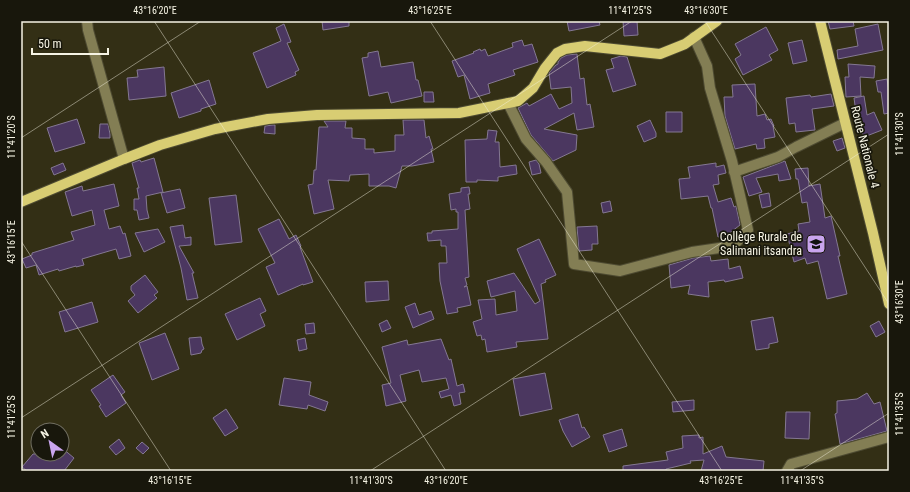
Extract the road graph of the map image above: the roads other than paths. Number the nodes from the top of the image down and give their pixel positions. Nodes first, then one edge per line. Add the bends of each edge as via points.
1 (87, 21) edge
2 (717, 21) edge
3 (820, 21) edge
4 (694, 37) junction
5 (508, 103) junction
6 (845, 123) junction
7 (124, 158) junction
8 (734, 172) junction
9 (21, 202) edge
10 (889, 304) edge
11 (889, 437) edge
12 (787, 471) edge

1 - 7 street
2 - 4 main road
3 - 6 main road, Route Nationale 4
4 - 5 main road via 685,44 660,54 585,46 565,49 557,53 544,68 533,88 518,101
4 - 8 street via 707,66 710,88
5 - 7 main road via 459,113 317,115 268,120 215,129
5 - 8 street via 526,139 567,192 574,264 620,271 692,252 733,246 748,230
6 - 8 street via 778,157
6 - 10 main road, Route Nationale 4
7 - 9 main road
11 - 12 street via 791,464

